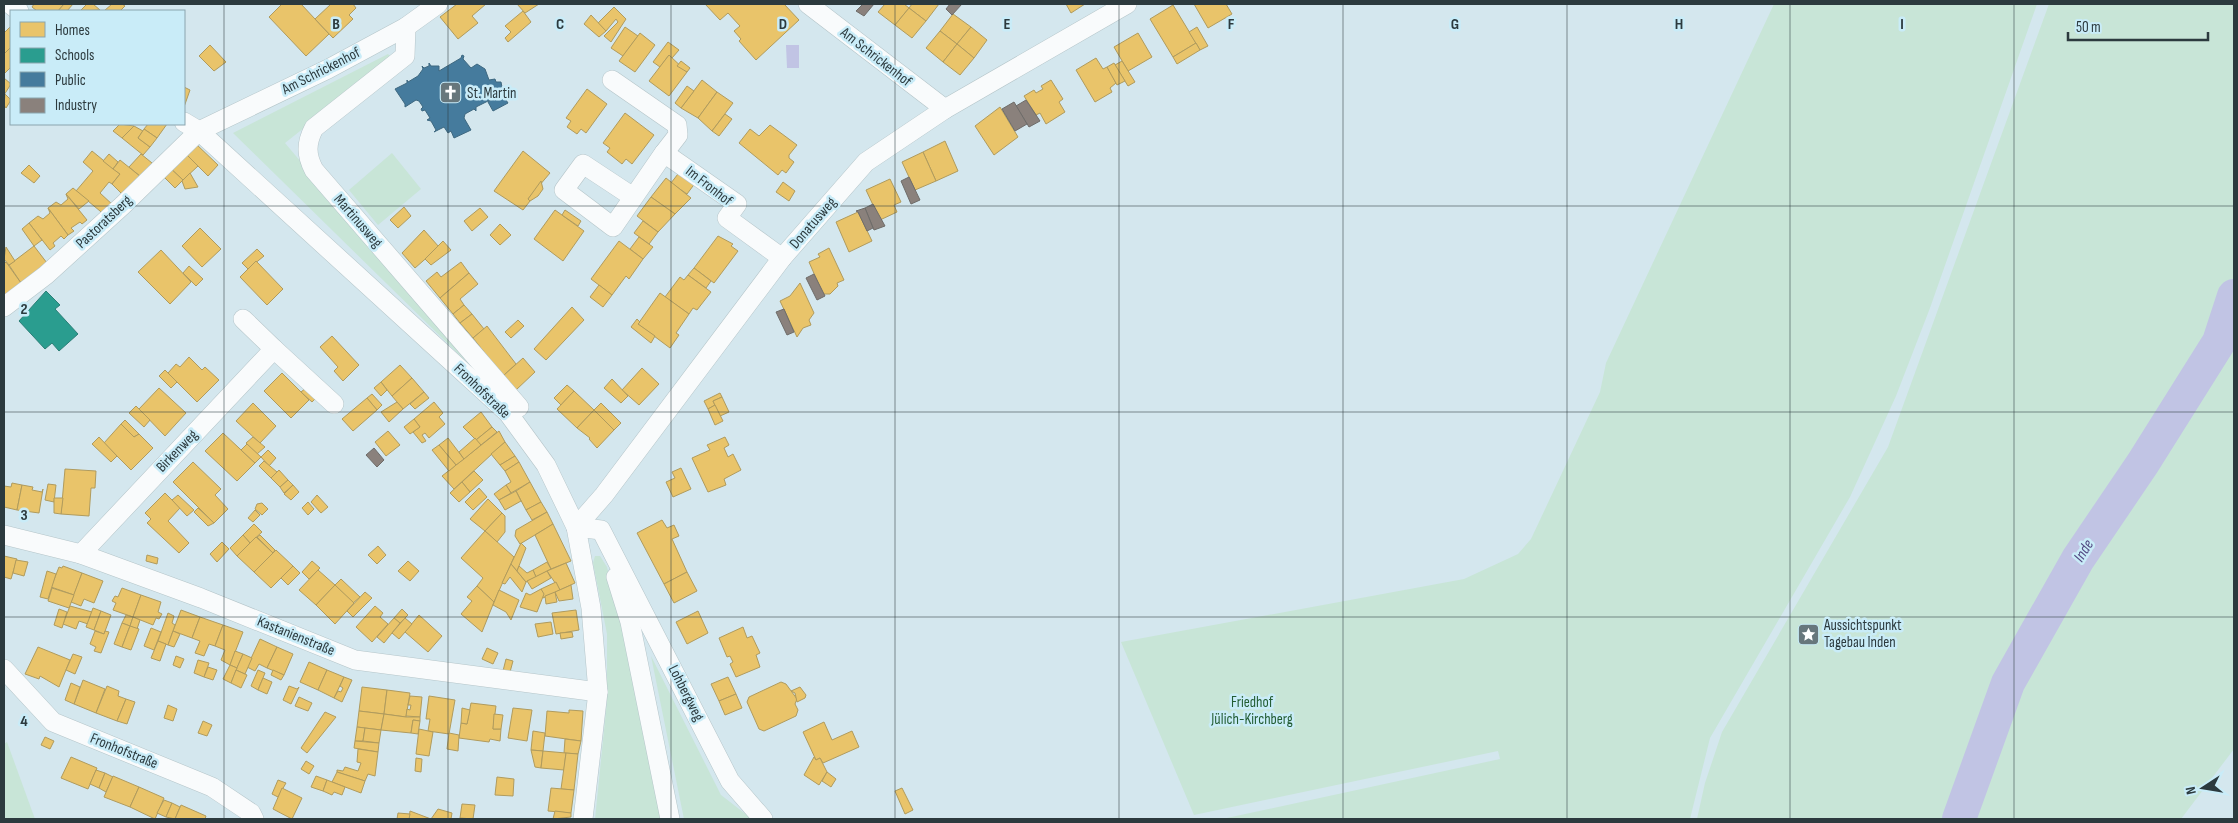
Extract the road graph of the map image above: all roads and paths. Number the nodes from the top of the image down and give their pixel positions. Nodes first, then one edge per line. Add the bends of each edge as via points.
1 (438, 4) edge
2 (808, 4) edge
3 (1127, 4) edge
4 (406, 27) junction
5 (612, 80) dead end
6 (945, 109) junction
7 (192, 127) edge
8 (664, 153) junction
9 (633, 197) dead end
10 (782, 258) junction
11 (4, 307) edge
12 (243, 319) dead end
13 (274, 349) junction
14 (334, 404) dead end
15 (508, 413) junction
16 (576, 527) junction
17 (4, 535) edge
18 (81, 554) junction
19 (617, 561) junction
20 (4, 669) edge
21 (598, 692) junction
22 (254, 819) edge
23 (583, 819) edge
24 (670, 819) edge
25 (763, 819) edge

1 - 4 street, Am Schrickenhof
2 - 6 street, Am Schrickenhof
3 - 6 street, Donatusweg
4 - 7 street, Am Schrickenhof via 328,69
4 - 15 street, Martinusweg via 405,56 314,128 308,140 308,158 314,170 519,407
5 - 8 street via 676,125 678,135
6 - 10 street, Donatusweg via 866,162
7 - 11 street, Pastoratsberg via 123,205 46,275
7 - 15 street, Fronhofstraße
8 - 9 street
8 - 10 street, Im Fronhof via 737,204 727,218
10 - 16 street, Donatusweg via 604,495
12 - 13 street
13 - 14 street
13 - 18 street, Birkenweg
15 - 16 street, Fronhofstraße via 546,465
16 - 19 street, Lohbergweg via 601,530
16 - 21 street, Fronhofstraße via 591,608
17 - 18 street, Kastanienstraße
18 - 21 street, Kastanienstraße via 355,660
19 - 24 street, Lohbergweg via 615,575 630,622
19 - 25 street, Lohbergweg via 730,781
20 - 22 street, Fronhofstraße via 54,722 212,787 251,813
21 - 23 street, Fronhofstraße

